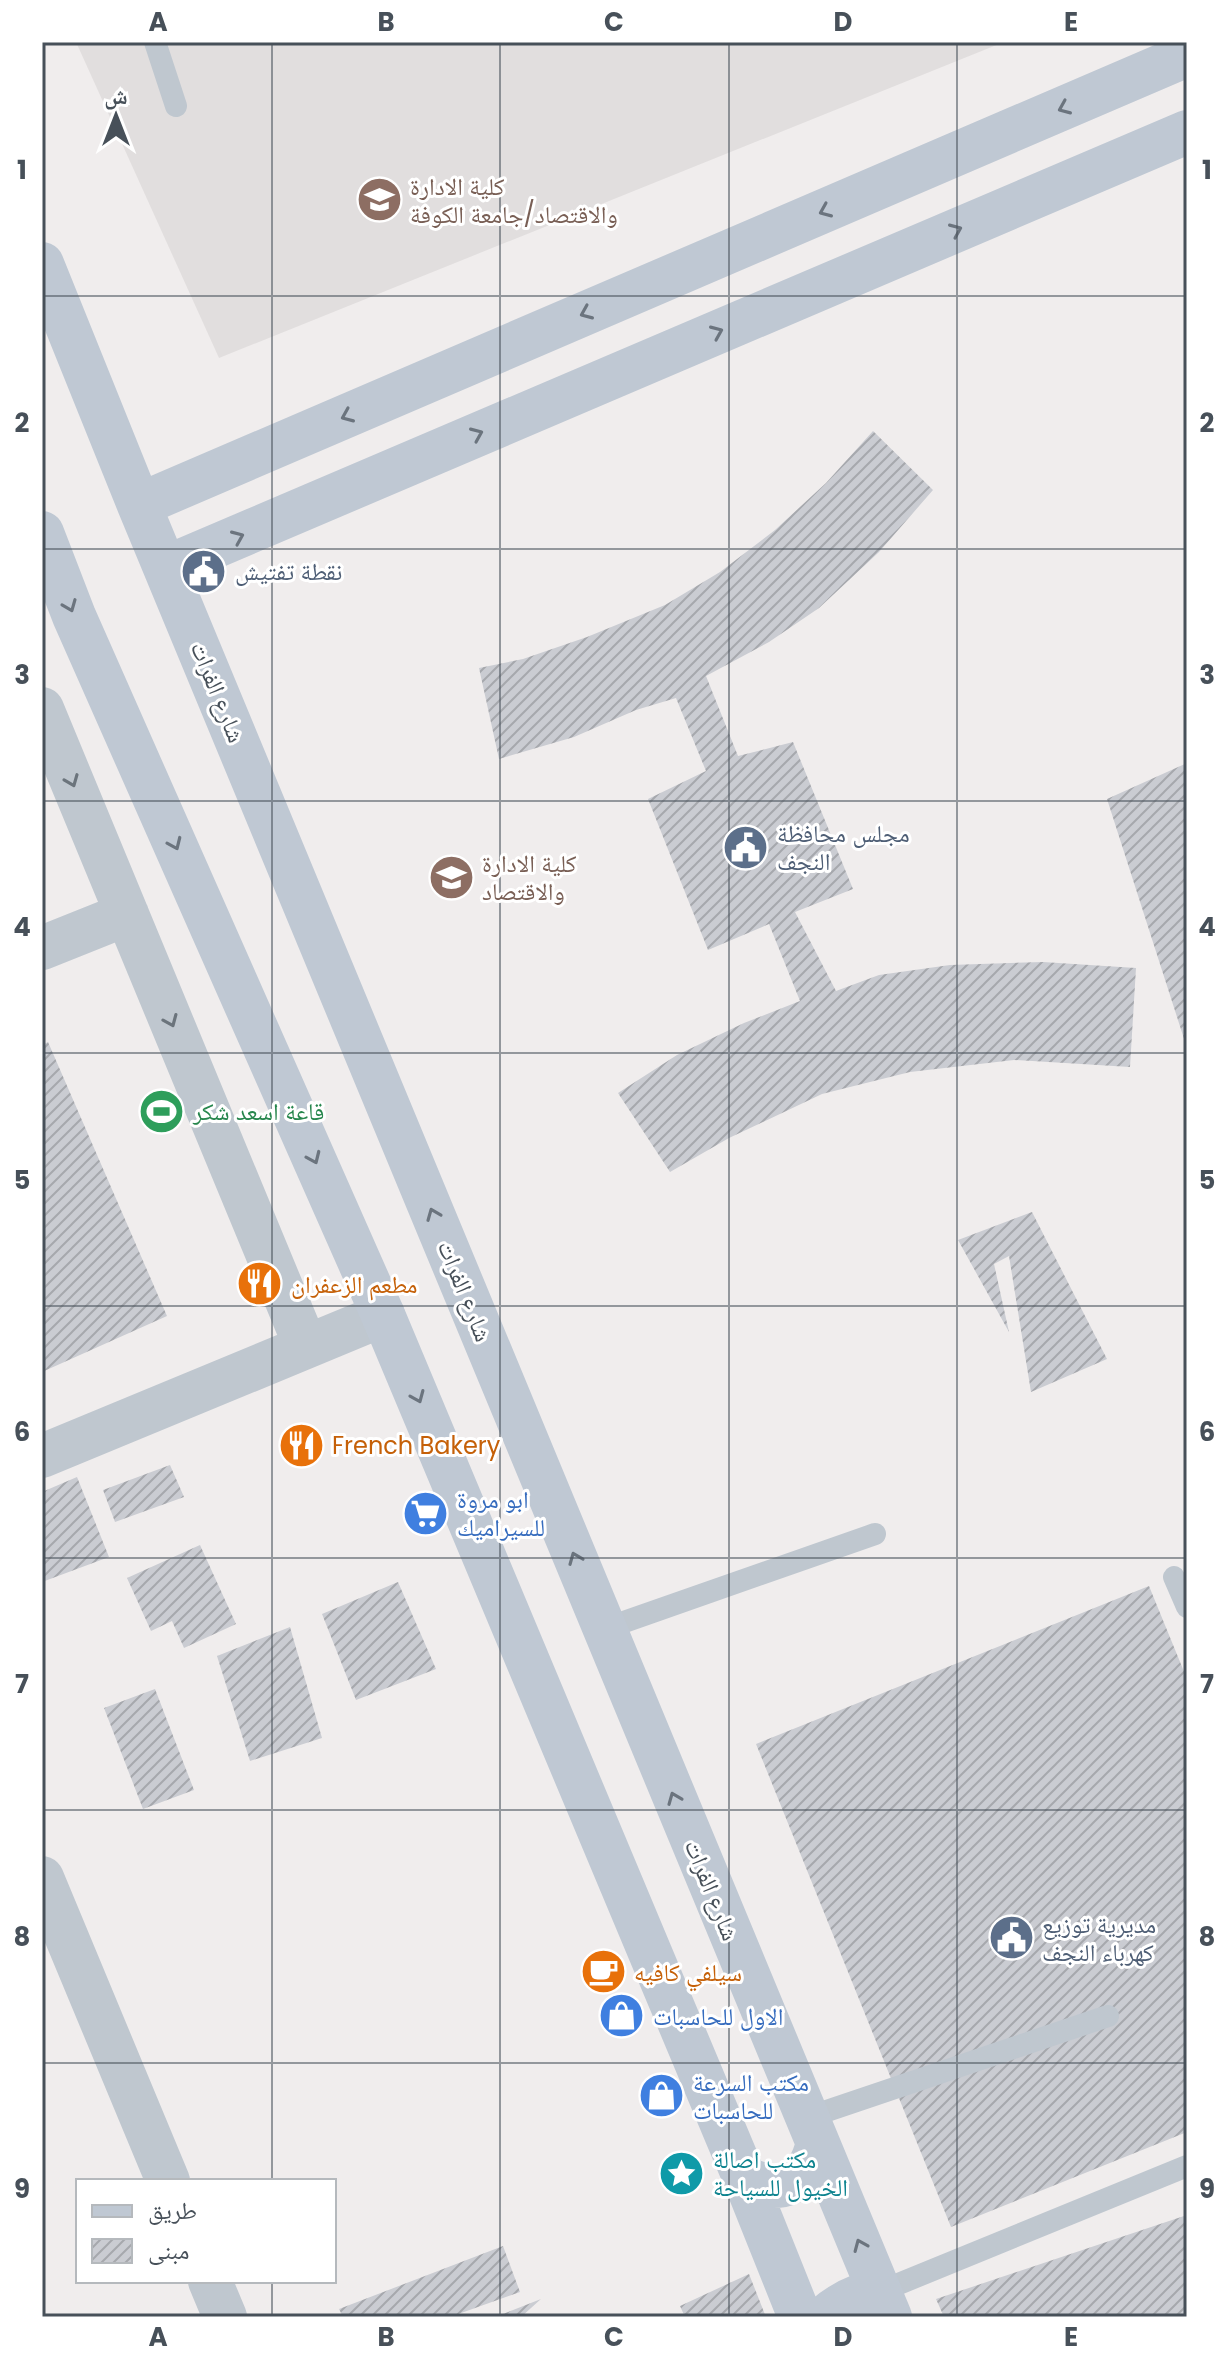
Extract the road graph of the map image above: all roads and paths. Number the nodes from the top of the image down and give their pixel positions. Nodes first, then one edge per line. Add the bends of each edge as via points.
1 (155, 42) edge
2 (1187, 55) edge
3 (1110, 88) junction
4 (176, 106) dead end
5 (1187, 132) edge
6 (1139, 152) junction
7 (42, 264) edge
8 (139, 505) junction
9 (42, 533) edge
10 (167, 567) junction
11 (42, 709) edge
12 (127, 914) junction
13 (42, 948) edge
14 (383, 1315) junction
15 (306, 1347) junction
16 (42, 1456) edge
17 (875, 1534) dead end
18 (1174, 1577) dead end
19 (1187, 1607) edge
20 (604, 1629) junction
21 (42, 1878) edge
22 (1108, 2016) dead end
23 (812, 2132) junction
24 (1187, 2166) edge
25 (744, 2177) junction
26 (167, 2179) edge
27 (211, 2283) edge
28 (884, 2304) edge
29 (225, 2317) edge
30 (800, 2317) edge
31 (825, 2317) edge

1 - 4 lane
2 - 3 main road
3 - 6 main road via 1131,107 1141,132
3 -> 8 main road
5 - 6 main road
10 -> 6 main road
7 - 8 main road, شارع الفرات
8 - 10 main road, شارع الفرات
9 -> 14 main road
20 -> 10 main road, شارع الفرات
11 -> 12 street
12 - 13 street
12 -> 15 street
14 - 15 street
14 -> 25 main road
15 - 16 street
17 - 20 lane
18 - 19 lane
23 -> 20 main road, شارع الفرات
21 - 26 street
22 - 23 lane
23 - 25 main road via 814,2159 796,2180 769,2187
28 -> 23 main road, شارع الفرات
24 - 28 lane
25 - 30 main road
27 - 29 street
28 - 31 main road via 855,2298

